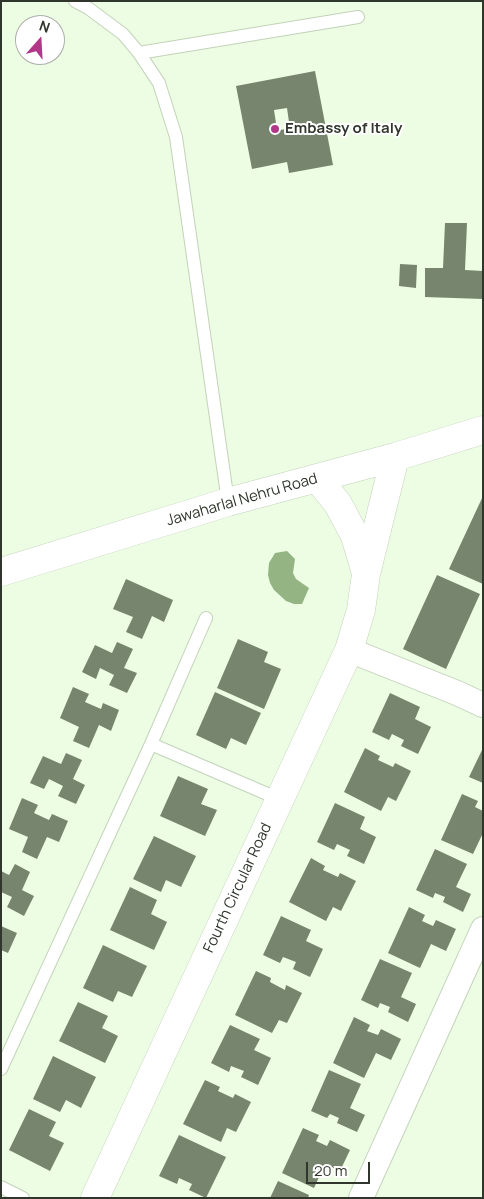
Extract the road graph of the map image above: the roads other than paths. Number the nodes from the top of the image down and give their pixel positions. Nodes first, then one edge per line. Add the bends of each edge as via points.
1 (75, 1) edge
2 (358, 17) dead end
3 (138, 53) junction
4 (483, 430) edge
5 (395, 457) junction
6 (318, 479) junction
7 (228, 502) junction
8 (1, 572) edge
9 (366, 574) junction
10 (206, 618) dead end
11 (349, 650) junction
12 (483, 705) edge
13 (151, 744) junction
14 (279, 799) junction
15 (483, 929) edge
16 (1, 1069) edge
17 (1, 1187) edge
18 (23, 1198) edge
19 (95, 1198) edge
20 (361, 1198) edge

1 - 3 lane via 123,34
2 - 3 lane
3 - 7 lane via 159,83 176,136
4 - 5 street, Jawaharlal Nehru Road
5 - 6 street, Jawaharlal Nehru Road
5 - 9 street, Fourth Circular Road
6 - 7 street, Jawaharlal Nehru Road
6 - 9 street, Fourth Circular Road via 338,504 355,536
7 - 8 street, Jawaharlal Nehru Road
9 - 11 street, Fourth Circular Road via 361,610
10 - 13 lane
11 - 12 street
11 - 14 street, Fourth Circular Road
13 - 14 lane
13 - 16 lane
14 - 19 street, Fourth Circular Road
15 - 20 street
17 - 18 lane

